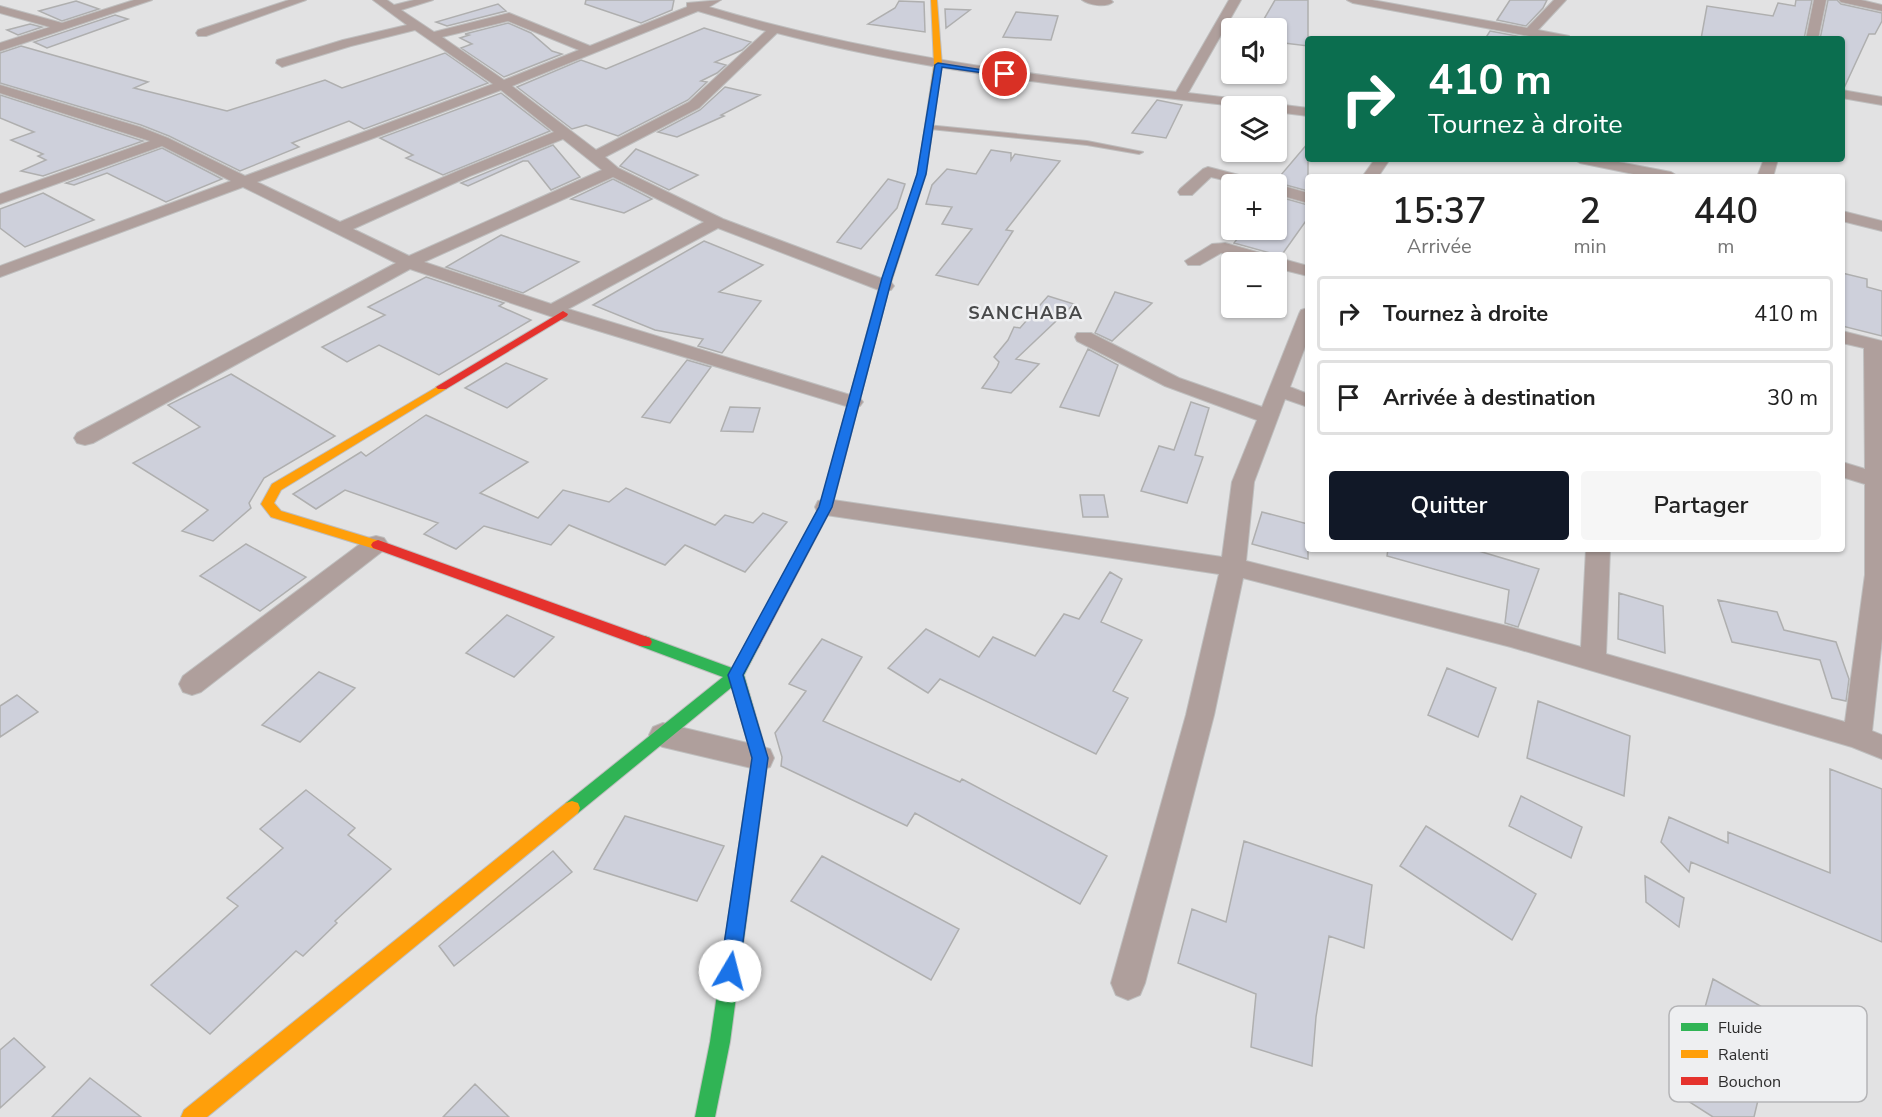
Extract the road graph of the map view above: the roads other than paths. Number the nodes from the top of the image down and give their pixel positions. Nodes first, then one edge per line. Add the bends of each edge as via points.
1 (146, 0) edge
2 (300, 0) edge
3 (379, 0) edge
4 (428, 0) edge
5 (675, 0) edge
6 (715, 0) edge
7 (934, 0) edge
8 (1088, 0) edge
9 (1235, 0) edge
10 (1353, 0) edge
11 (1560, 0) edge
12 (1820, 0) edge
13 (1845, 0) edge
14 (1107, 2) dead end
15 (698, 7) junction
16 (1882, 8) edge
17 (0, 9) edge
18 (392, 9) junction
19 (1470, 21) junction
20 (417, 26) junction
21 (62, 27) junction
22 (774, 30) junction
23 (1463, 32) dead end
24 (1530, 32) junction
25 (202, 33) dead end
26 (433, 36) junction
27 (1550, 36) edge
28 (1813, 36) edge
29 (0, 46) edge
30 (589, 50) junction
31 (282, 63) dead end
32 (938, 65) junction
33 (503, 85) junction
34 (4, 93) edge
35 (1845, 95) edge
36 (1180, 96) junction
37 (1221, 101) edge
38 (1882, 101) edge
39 (1287, 109) edge
40 (1305, 112) edge
41 (930, 127) junction
42 (564, 134) junction
43 (163, 141) junction
44 (1139, 152) dead end
45 (596, 156) junction
46 (1595, 162) edge
47 (613, 171) junction
48 (1656, 174) edge
49 (1221, 175) edge
50 (247, 181) junction
51 (1186, 192) dead end
52 (1287, 192) edge
53 (1305, 197) edge
54 (0, 199) edge
55 (1845, 217) edge
56 (717, 222) junction
57 (1882, 226) edge
58 (341, 228) junction
59 (1194, 261) dead end
60 (409, 262) junction
61 (1305, 270) edge
62 (0, 272) edge
63 (885, 286) junction
64 (558, 312) junction
65 (1305, 322) edge
66 (1084, 337) dead end
67 (1845, 338) edge
68 (1878, 346) edge
69 (1279, 390) junction
70 (1305, 400) edge
71 (854, 402) junction
72 (1269, 417) junction
73 (85, 438) dead end
74 (1880, 453) edge
75 (1845, 470) edge
76 (1875, 480) junction
77 (826, 507) junction
78 (376, 544) junction
79 (1598, 552) edge
80 (1233, 567) junction
81 (1880, 575) edge
82 (1593, 660) junction
83 (1874, 665) edge
84 (736, 675) junction
85 (192, 684) dead end
86 (663, 735) junction
87 (1857, 737) junction
88 (1882, 747) edge
89 (760, 758) junction
90 (1128, 982) dead end
91 (191, 1117) edge
92 (705, 1117) edge

1 - 21 street
2 - 25 street
3 - 18 street
4 - 18 street
5 - 15 street
6 - 15 street
7 - 32 street
8 - 14 street
9 - 36 street
10 - 19 street
11 - 24 street
12 - 28 street
13 - 16 street
15 - 22 street
15 - 30 street
17 - 21 street
18 - 20 street
19 - 23 street
19 - 24 street
20 - 26 street
20 - 31 street
21 - 29 street
22 - 32 street
22 - 45 street via 694,105
24 - 27 street
26 - 30 street via 509,17
26 - 33 street
30 - 33 street
32 - 36 street
32 - 41 street
33 - 42 street
33 - 50 street
34 - 43 street
35 - 38 street
36 - 37 street
39 - 40 street
41 - 44 lane
41 - 63 street via 922,174
42 - 45 street
42 - 58 street
43 - 50 street
43 - 54 street
45 - 47 street
46 - 48 street
47 - 56 street
47 - 60 street
49 - 51 street via 1208,172
50 - 58 street
50 - 62 street
52 - 53 street
55 - 57 street
56 - 63 street
56 - 64 street
58 - 60 street
59 - 61 street via 1225,248
60 - 64 street
60 - 73 street
63 - 71 street
64 - 71 street
64 - 78 street via 276,487 267,504 276,514
65 - 69 street
66 - 72 street via 1172,382
67 - 68 street
68 - 74 street
69 - 70 street
69 - 72 street
71 - 77 street
72 - 80 street via 1244,482
74 - 76 street
75 - 76 street
76 - 81 street
77 - 80 street
77 - 84 street
78 - 84 street
78 - 85 street
79 - 82 street
80 - 82 street
80 - 90 street via 1200,715
81 - 83 street
82 - 87 street
83 - 87 street
84 - 86 street
84 - 89 street
86 - 89 street
86 - 91 street
87 - 88 street
89 - 92 street via 720,1042

